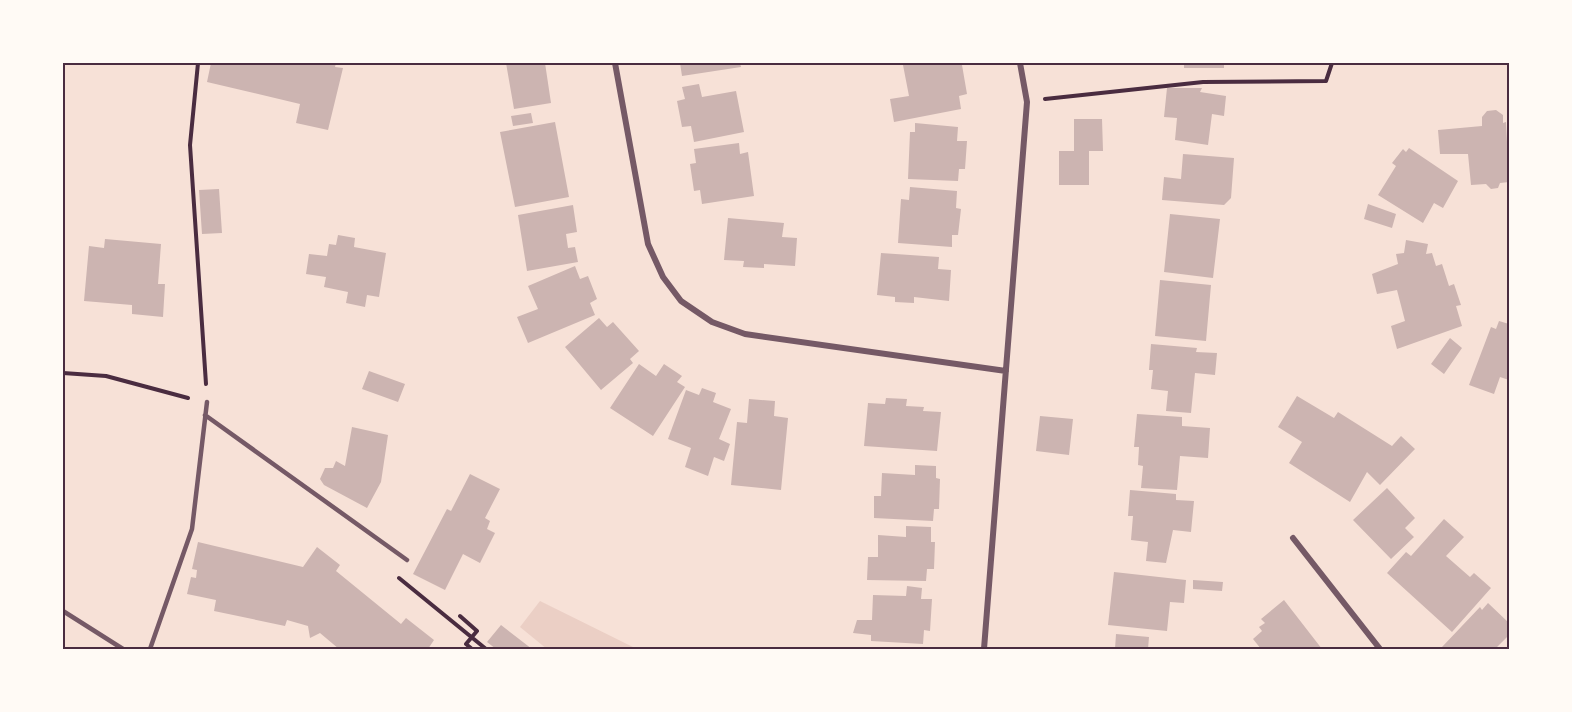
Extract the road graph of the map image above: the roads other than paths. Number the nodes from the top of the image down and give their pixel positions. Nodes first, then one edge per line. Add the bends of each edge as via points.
1 (615, 63) edge
2 (1020, 63) edge
3 (1006, 371) junction
4 (207, 402) road end
5 (206, 415) junction
6 (1293, 538) dead end
7 (407, 560) dead end
8 (63, 611) edge
9 (123, 649) edge
10 (150, 649) edge
11 (984, 649) edge
12 (1380, 649) edge

1 - 3 street via 648,244 663,277 681,301 712,322 745,334
2 - 3 street via 1027,102
3 - 11 street
4 - 5 lane
5 - 7 lane
5 - 10 lane via 192,529
6 - 12 street
8 - 9 lane

